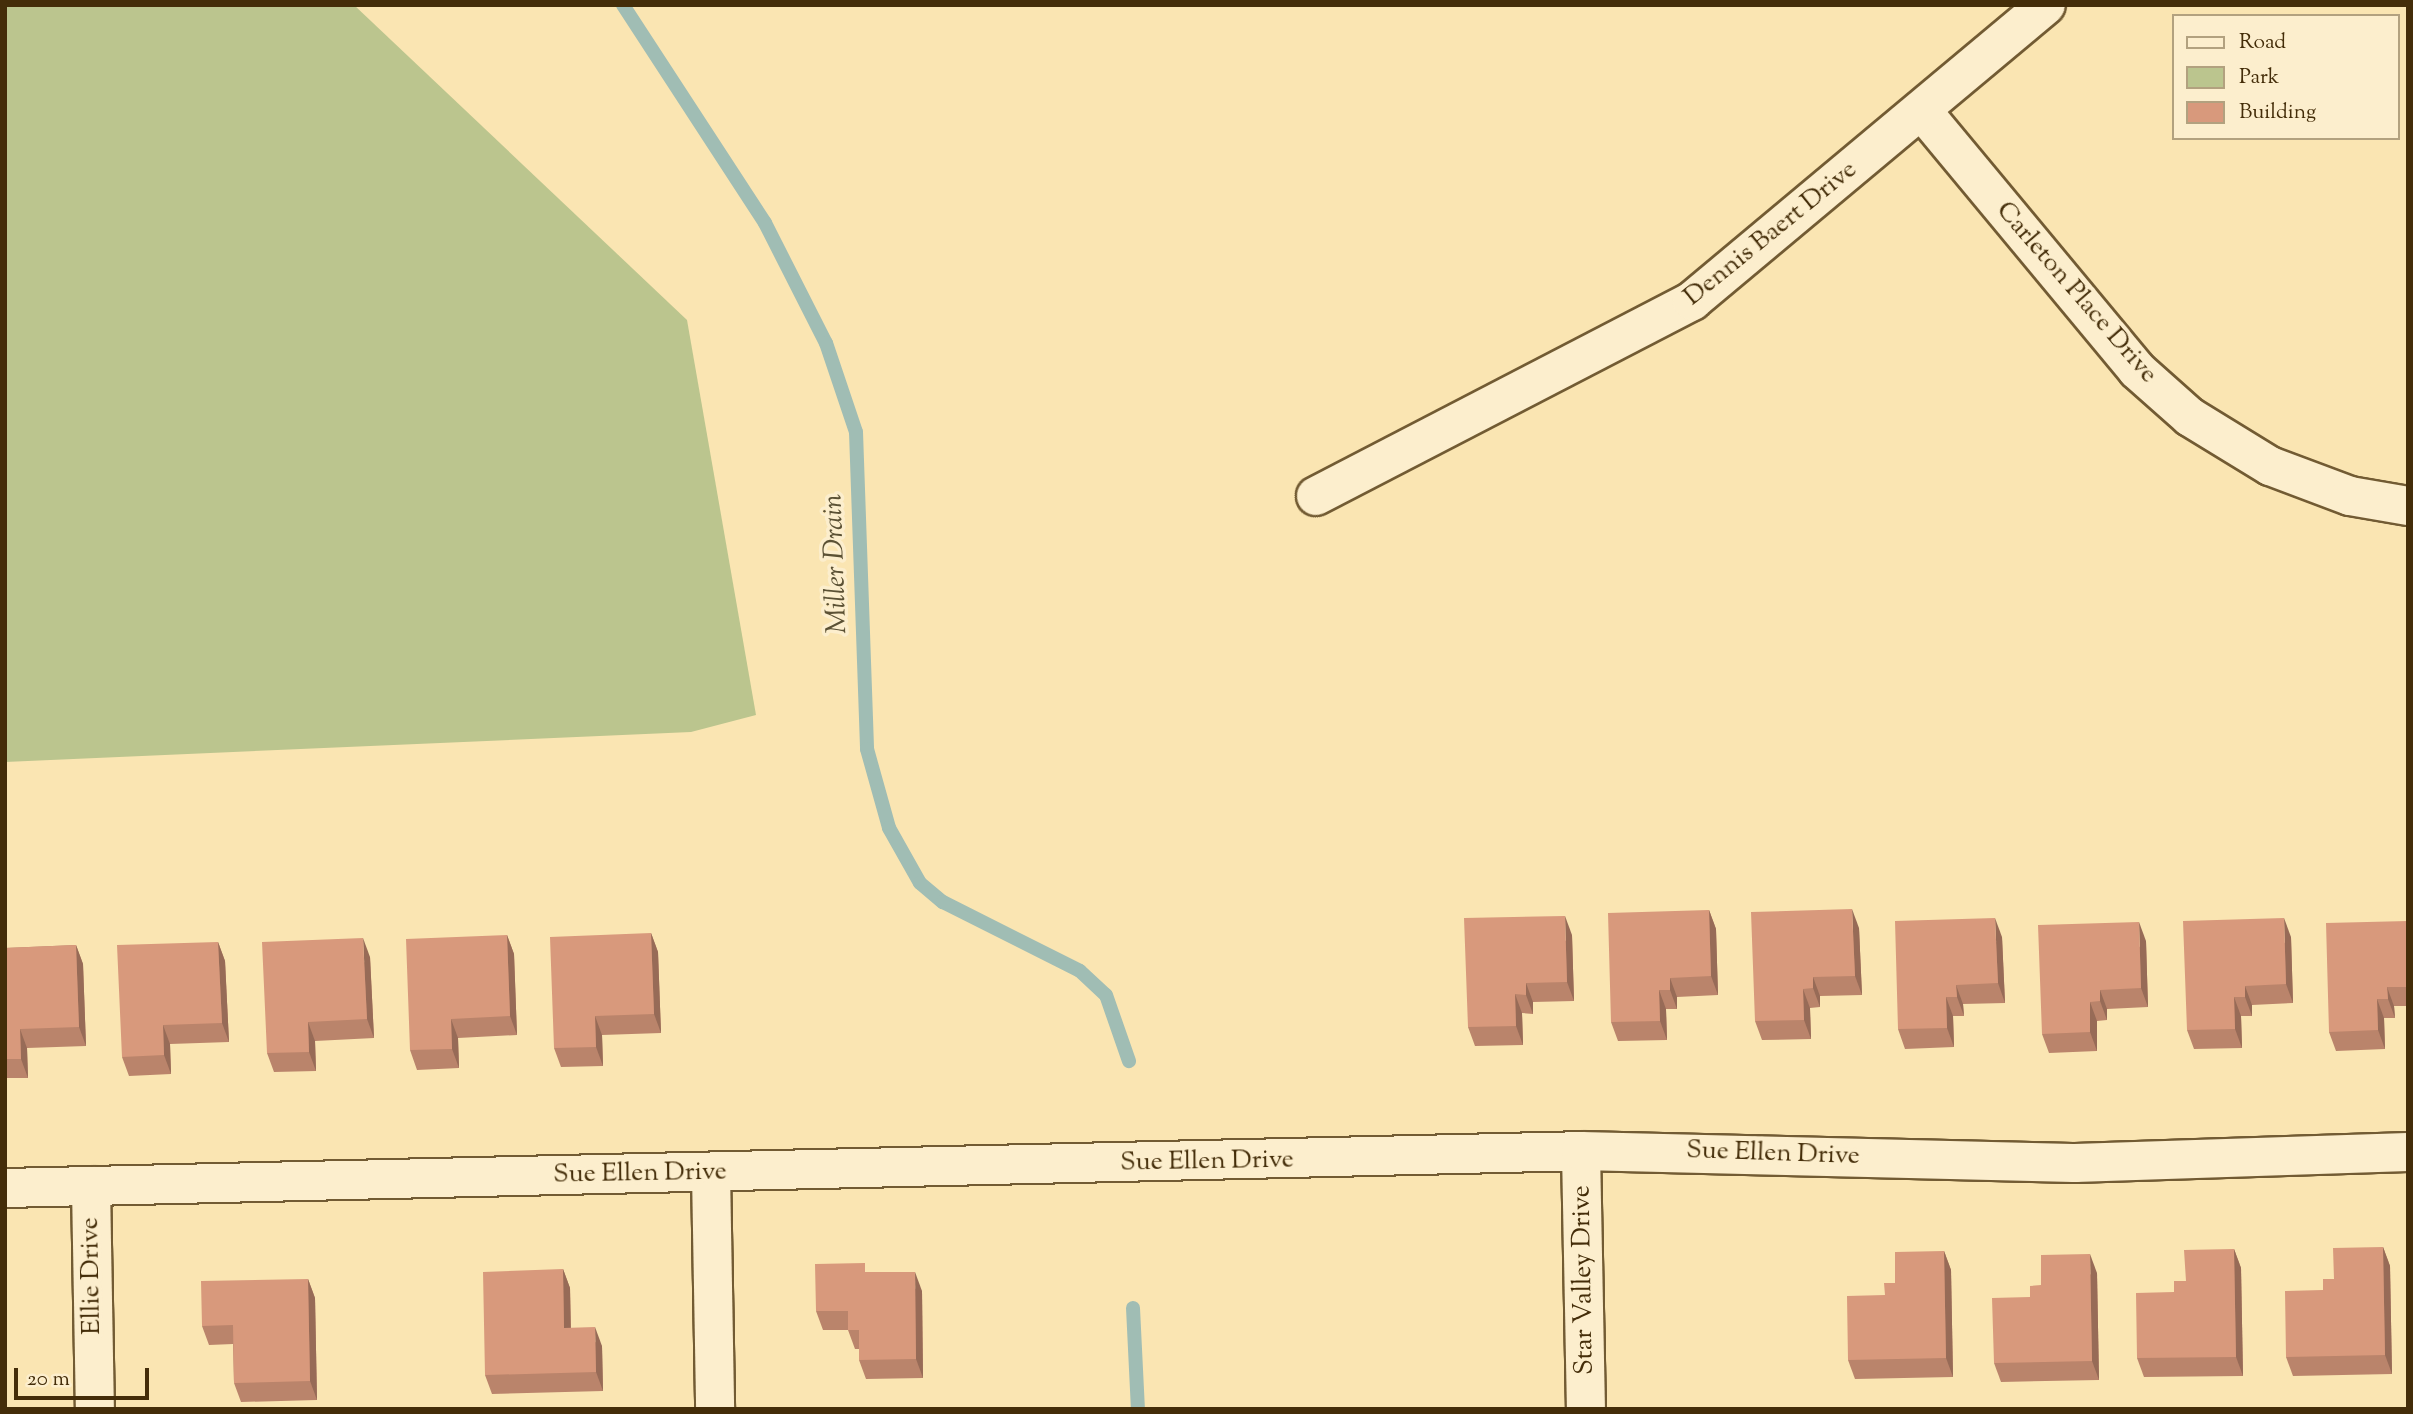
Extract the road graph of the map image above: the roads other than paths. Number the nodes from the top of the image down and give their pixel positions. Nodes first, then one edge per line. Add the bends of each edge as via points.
1 (2046, 5) edge
2 (1923, 112) junction
3 (1316, 496) dead end
4 (2408, 506) edge
5 (1581, 1151) junction
6 (2408, 1152) edge
7 (711, 1172) junction
8 (91, 1186) junction
9 (5, 1188) edge
10 (95, 1409) edge
11 (715, 1409) edge
12 (1586, 1409) edge

1 - 2 street, Dennis Baert Drive
2 - 3 street, Dennis Baert Drive via 1692,301
2 - 4 street, Carleton Place Drive via 2137,370 2190,417 2270,466 2350,496
5 - 6 street, Sue Ellen Drive via 2076,1163
5 - 7 street, Sue Ellen Drive
5 - 12 street, Star Valley Drive
7 - 8 street, Sue Ellen Drive
7 - 11 street
8 - 9 street, Sue Ellen Drive
8 - 10 street, Ellie Drive

